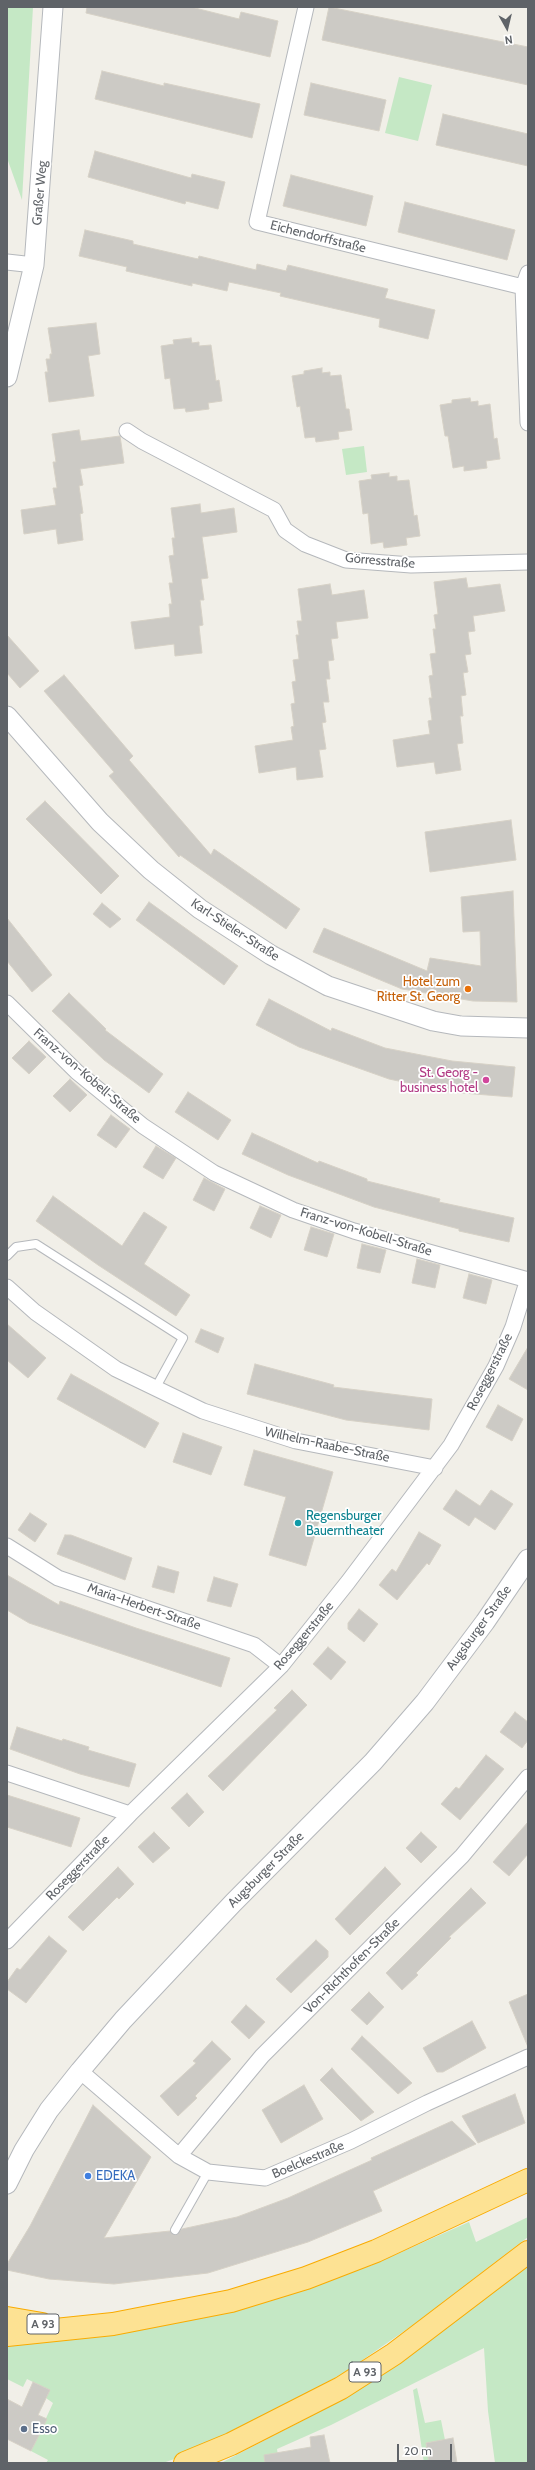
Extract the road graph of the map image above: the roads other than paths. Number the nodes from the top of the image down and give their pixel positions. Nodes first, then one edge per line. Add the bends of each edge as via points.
1 (53, 7) edge
2 (306, 7) edge
3 (7, 262) edge
4 (34, 265) junction
5 (528, 273) edge
6 (523, 288) junction
7 (527, 375) edge
8 (7, 377) edge
9 (528, 423) edge
10 (127, 431) dead end
11 (528, 562) edge
12 (7, 716) edge
13 (7, 1003) edge
14 (528, 1028) edge
15 (7, 1256) edge
16 (528, 1279) edge
17 (7, 1287) edge
18 (155, 1388) junction
19 (435, 1468) junction
20 (7, 1546) edge
21 (528, 1559) edge
22 (281, 1666) junction
23 (7, 1773) edge
24 (528, 1777) edge
25 (130, 1814) junction
26 (7, 1941) edge
27 (528, 2057) edge
28 (80, 2071) junction
29 (179, 2156) junction
30 (208, 2172) junction
31 (528, 2180) edge
32 (7, 2184) edge
33 (175, 2230) dead end
34 (528, 2252) edge
35 (7, 2318) edge
36 (79, 2328) junction
37 (7, 2335) edge
38 (185, 2463) edge

1 - 4 street, Graßer Weg
2 - 6 street, Eichendorffstraße via 257,222
3 - 4 street
4 - 8 street, Graßer Weg
5 - 6 street
6 - 7 street
7 - 9 street
10 - 11 street, Görresstraße via 274,510 285,530 305,544 346,560 411,565
12 - 14 street, Karl-Stieler-Straße via 100,822 152,870 200,909 271,955 328,986 433,1021 461,1026
13 - 16 street, Franz-von-Kobell-Straße via 77,1072 137,1121 214,1173 293,1210 354,1231
15 - 18 lane via 16,1248 36,1244 183,1338
16 - 19 street, Roseggerstraße via 513,1327 496,1366
17 - 18 street, Wilhelm-Raabe-Straße via 79,1345 116,1369
18 - 19 street, Wilhelm-Raabe-Straße via 203,1411 296,1441
19 - 22 street, Roseggerstraße via 378,1545
20 - 22 street, Maria-Herbert-Straße via 58,1578 254,1645
21 - 28 street, Augsburger Straße via 486,1622 425,1702 373,1762 233,1903 123,2020
22 - 25 street, Roseggerstraße
23 - 25 street
24 - 29 street, Von-Richthofen-Straße via 462,1856 262,2056
25 - 26 street, Roseggerstraße
27 - 30 street, Boelckestraße via 351,2141 265,2178
28 - 29 street, Boelckestraße
28 - 32 street, Augsburger Straße via 49,2110
29 - 30 street, Boelckestraße
30 - 33 lane
31 - 36 highway, A 93 via 376,2251 306,2278 201,2308
34 - 38 highway, A 93 via 394,2354 341,2388 231,2444
35 - 36 highway, A 93
36 - 37 highway, A 93

